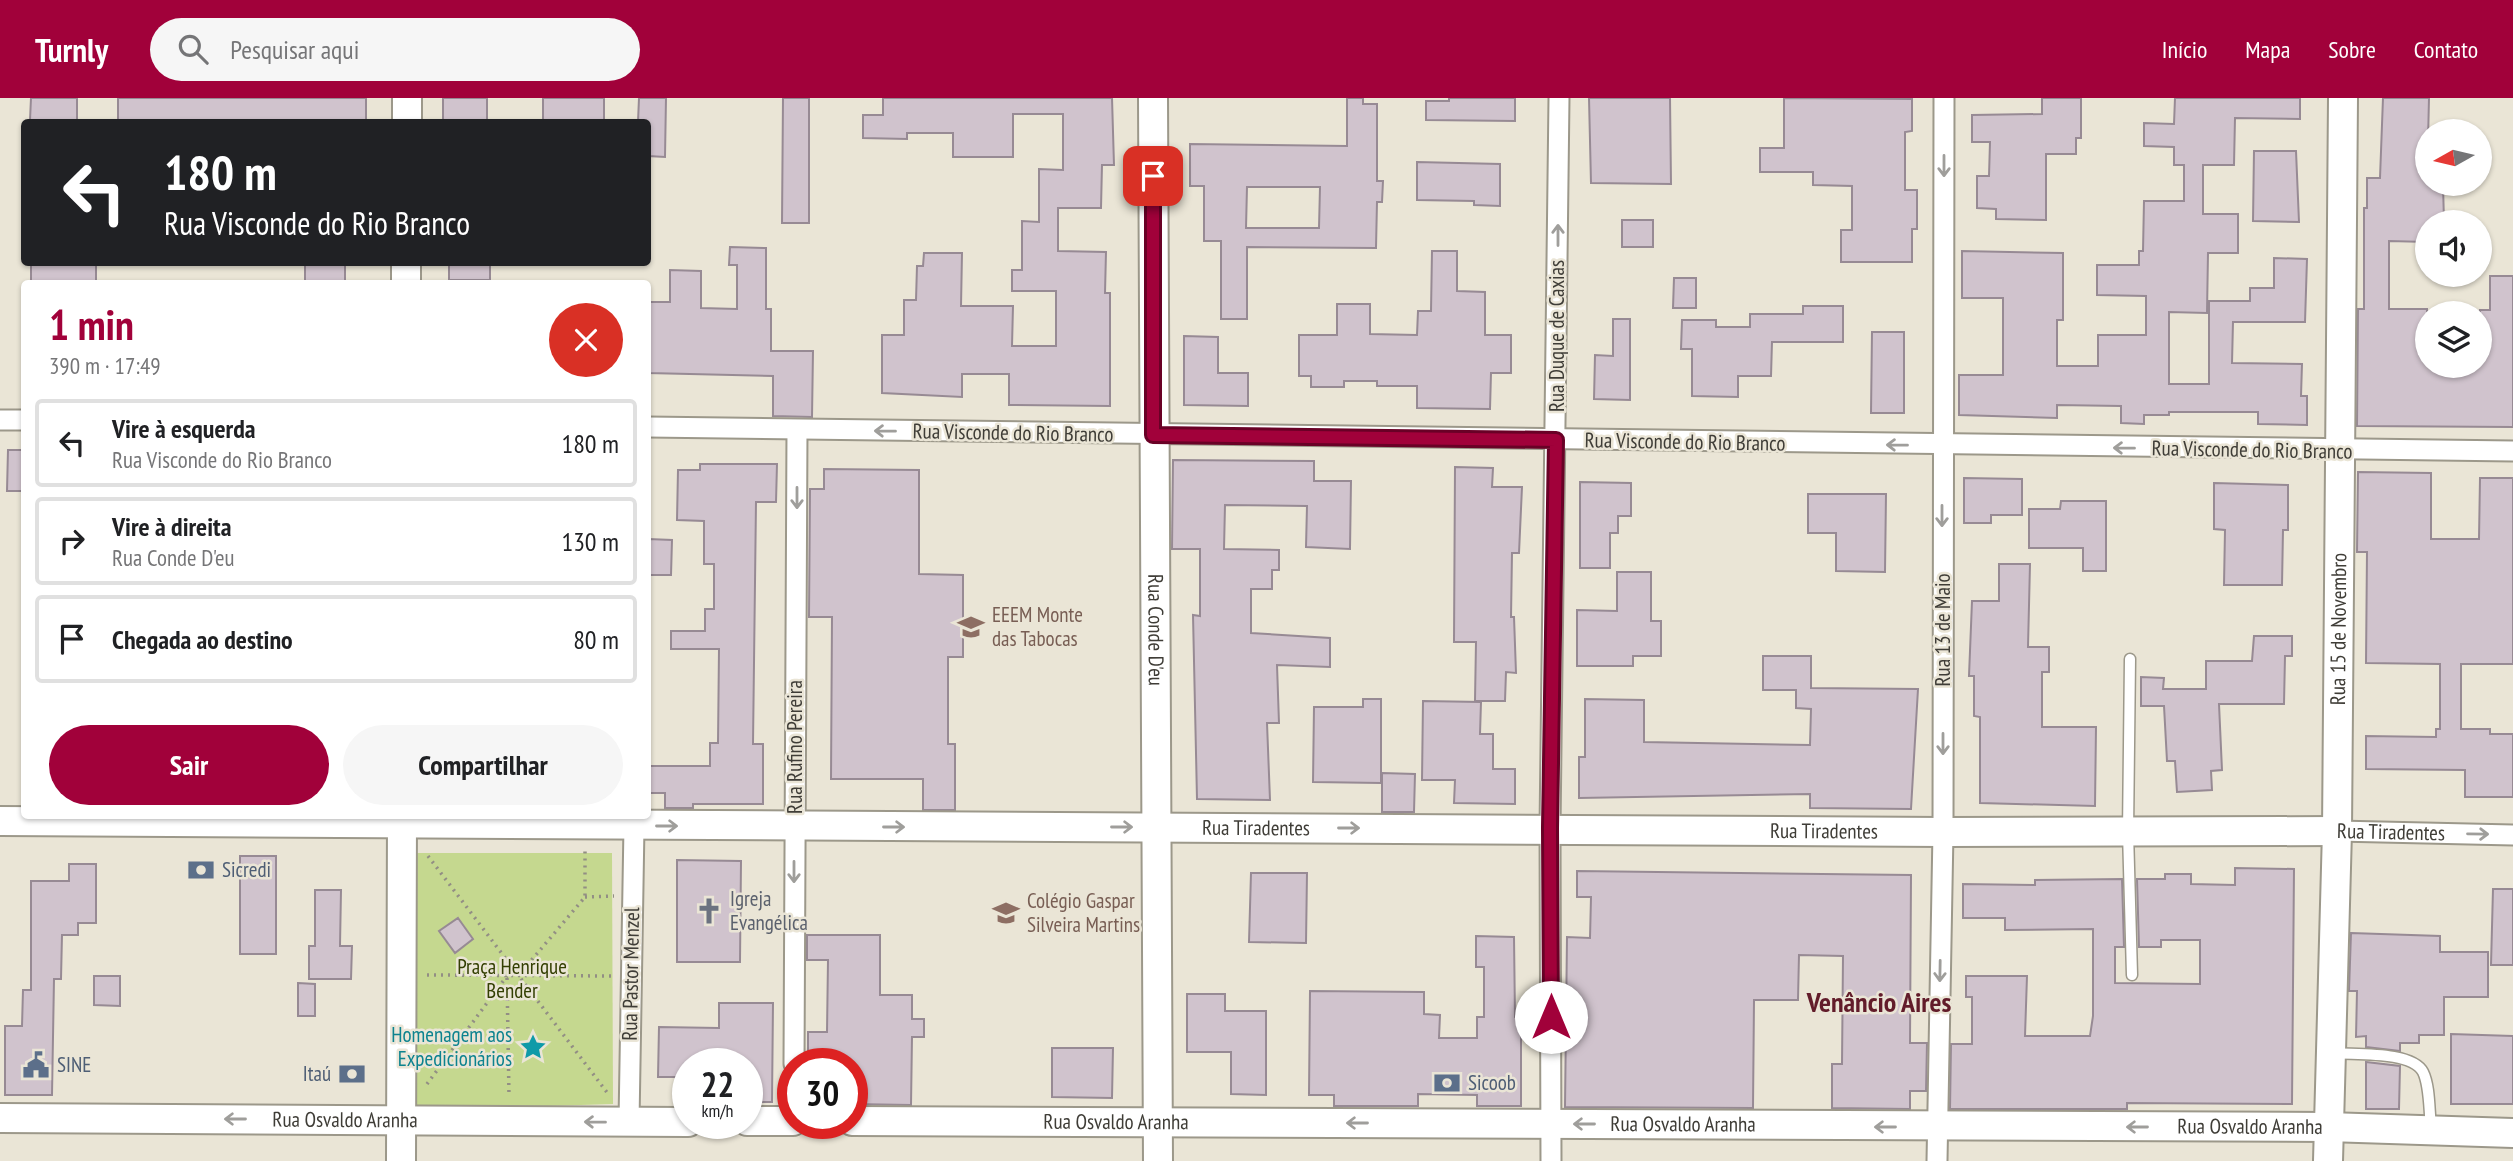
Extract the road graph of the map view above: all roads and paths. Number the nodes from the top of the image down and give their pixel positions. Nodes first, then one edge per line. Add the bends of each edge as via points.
1 (407, 98) edge
2 (1153, 98) edge
3 (1559, 98) edge
4 (1944, 98) edge
5 (2343, 98) edge
6 (407, 119) edge
7 (0, 420) edge
8 (21, 421) edge
9 (651, 428) edge
10 (797, 430) junction
11 (1153, 435) junction
12 (1556, 440) junction
13 (1942, 446) junction
14 (2339, 451) junction
15 (2513, 452) edge
16 (2130, 659) dead end
17 (402, 819) edge
18 (0, 821) edge
19 (585, 825) junction
20 (634, 826) junction
21 (794, 827) junction
22 (1155, 827) junction
23 (1550, 828) junction
24 (2337, 831) junction
25 (1943, 832) junction
26 (2128, 832) junction
27 (2513, 835) edge
28 (427, 855) dead end
29 (632, 895) junction
30 (585, 897) junction
31 (401, 975) junction
32 (2132, 975) dead end
33 (507, 976) junction
34 (518, 976) junction
35 (631, 977) junction
36 (794, 1048) edge
37 (2330, 1053) junction
38 (425, 1086) dead end
39 (0, 1118) edge
40 (401, 1119) junction
41 (510, 1120) junction
42 (868, 1121) edge
43 (629, 1122) junction
44 (672, 1122) edge
45 (1159, 1122) junction
46 (1551, 1124) junction
47 (1937, 1127) junction
48 (2328, 1127) junction
49 (2431, 1130) junction
50 (2513, 1133) edge
51 (401, 1161) edge
52 (1158, 1161) edge
53 (1551, 1161) edge
54 (1937, 1161) edge
55 (2328, 1161) edge

1 - 6 main road
2 - 11 main road, Rua Conde D'eu
12 -> 3 street, Rua Duque de Caxias
4 -> 13 street, Rua 13 de Maio
5 - 14 main road, Rua 15 de Novembro
7 - 8 street
9 - 10 street, Rua Visconde do Rio Branco
11 -> 10 street, Rua Visconde do Rio Branco
10 -> 21 street, Rua Rufino Pereira
11 - 12 street, Rua Visconde do Rio Branco
11 - 22 main road, Rua Conde D'eu
13 -> 12 street, Rua Visconde do Rio Branco
12 - 23 street, Rua Duque de Caxias
14 -> 13 street, Rua Visconde do Rio Branco
13 -> 25 street, Rua 13 de Maio
14 - 15 street, Rua Visconde do Rio Branco
14 - 24 main road, Rua 15 de Novembro
16 - 26 lane
17 - 18 main road, Rua Tiradentes
17 - 19 main road, Rua Tiradentes
17 - 31 main road
19 - 20 main road, Rua Tiradentes
19 - 30 path
20 -> 21 main road, Rua Tiradentes
20 - 29 street, Rua Pastor Menzel
21 -> 22 main road, Rua Tiradentes
21 -> 36 street, Rua Rufino Pereira
22 -> 23 main road, Rua Tiradentes
22 - 45 main road, Rua Conde D'eu
23 - 25 main road, Rua Tiradentes
23 - 46 street, Rua Duque de Caxias
24 - 26 main road, Rua Tiradentes
24 -> 27 street, Rua Tiradentes
24 - 37 main road, Rua 15 de Novembro
25 - 26 main road, Rua Tiradentes
25 -> 47 street, Rua 13 de Maio
26 - 32 lane
28 - 34 path
29 - 30 path
29 - 35 street, Rua Pastor Menzel
30 - 34 path
31 - 33 path
31 - 40 main road
33 - 34 path
33 - 38 path
33 - 41 path
34 - 35 path
34 - 43 path
35 - 43 street, Rua Pastor Menzel
37 - 48 main road, Rua 15 de Novembro
37 - 49 lane via 2405,1058 2417,1064 2424,1074
40 -> 39 main road, Rua Osvaldo Aranha
40 - 41 main road, Rua Osvaldo Aranha
40 - 51 main road
43 -> 41 main road, Rua Osvaldo Aranha
42 - 45 main road, Rua Osvaldo Aranha
43 - 44 main road, Rua Osvaldo Aranha
46 -> 45 main road, Rua Osvaldo Aranha
45 - 52 main road, Rua Conde D'eu
47 -> 46 main road, Rua Osvaldo Aranha
46 - 53 street, Rua Duque de Caxias
48 -> 47 main road, Rua Osvaldo Aranha
47 - 54 street, Rua 13 de Maio
48 - 49 main road, Rua Osvaldo Aranha
48 - 55 main road, Rua 15 de Novembro
49 - 50 main road, Rua Osvaldo Aranha

